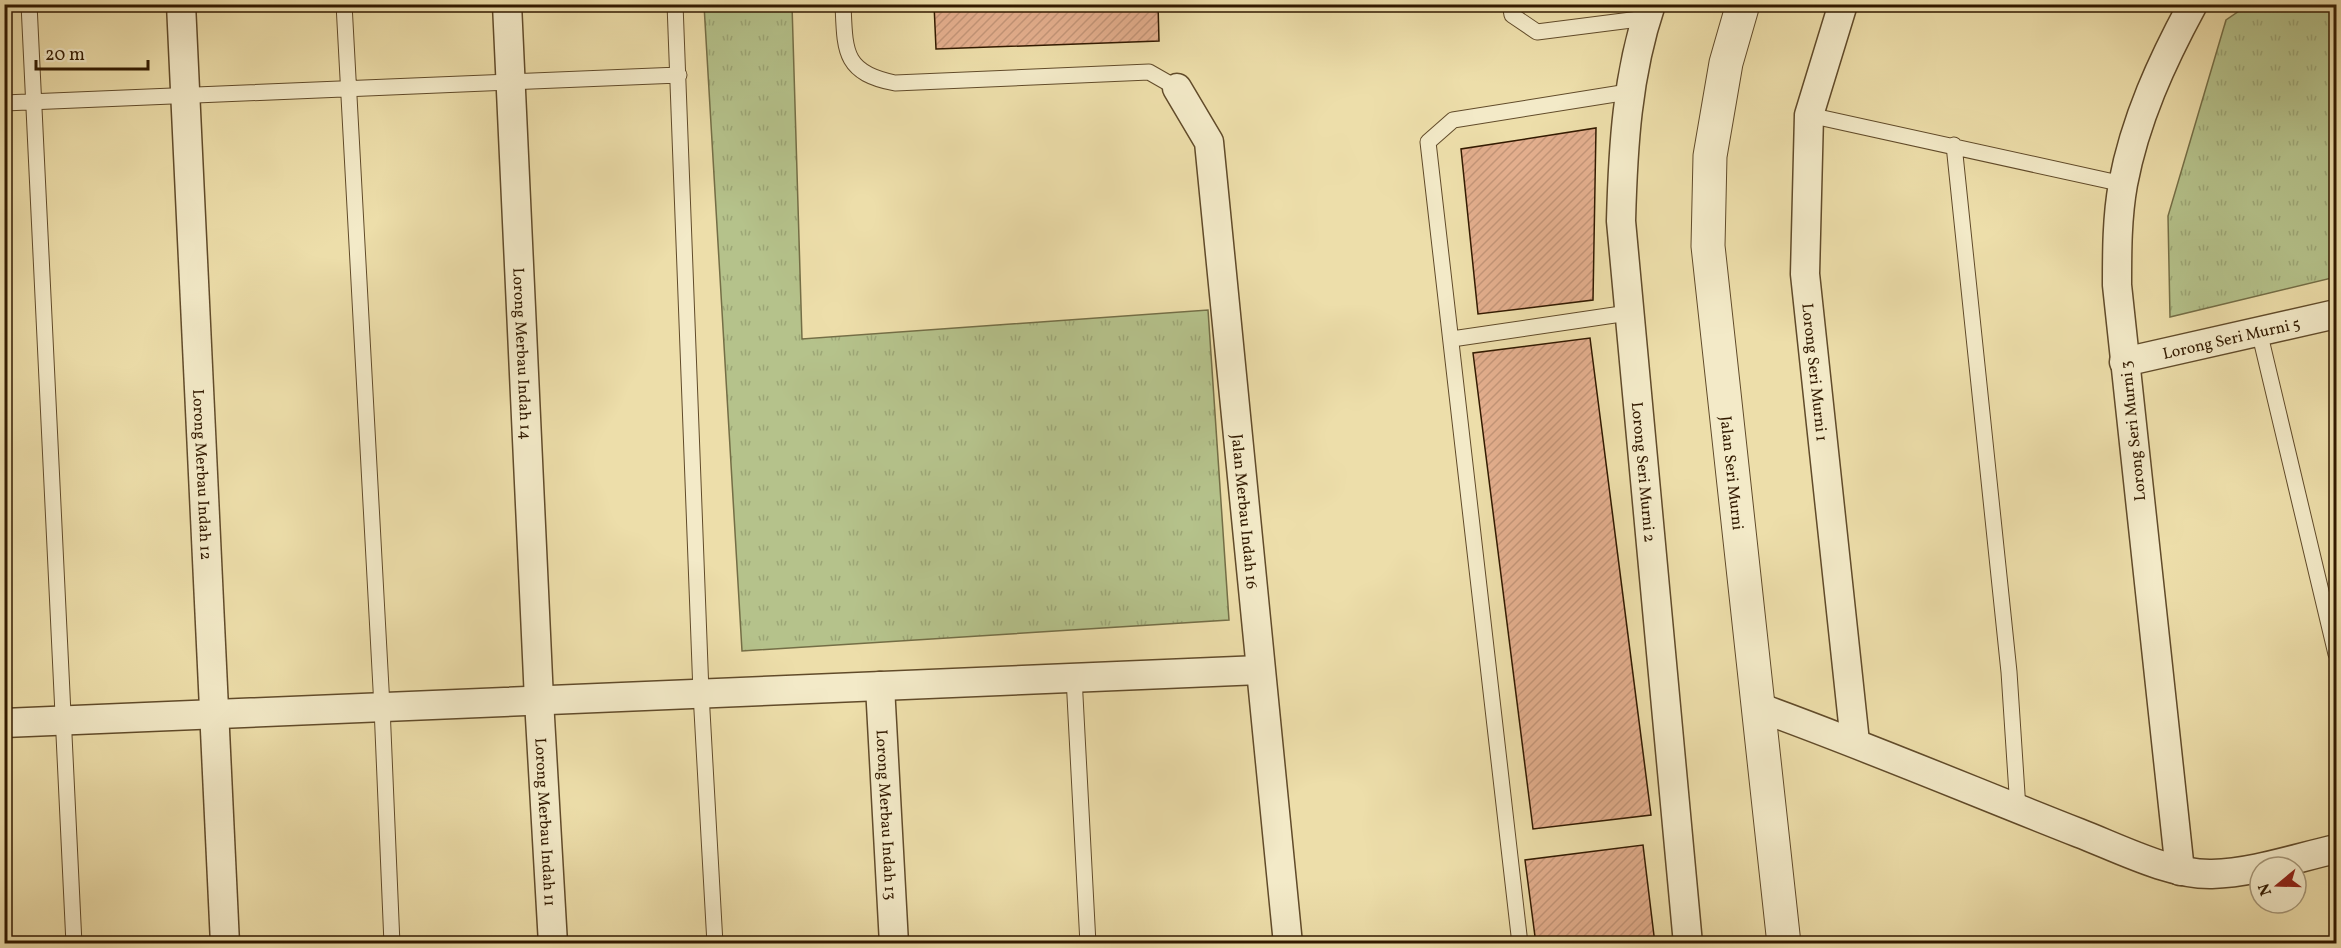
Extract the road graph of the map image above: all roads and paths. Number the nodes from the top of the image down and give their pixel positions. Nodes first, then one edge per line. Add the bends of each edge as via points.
1 (29, 4) edge
2 (181, 4) edge
3 (344, 4) edge
4 (507, 4) edge
5 (675, 4) edge
6 (843, 4) edge
7 (1510, 4) edge
8 (1743, 4) edge
9 (1843, 4) edge
10 (2193, 4) edge
11 (1649, 11) edge
12 (679, 75) junction
13 (510, 82) junction
14 (1177, 88) joint
15 (347, 89) junction
16 (1628, 92) junction
17 (184, 95) junction
18 (33, 102) junction
19 (4, 103) edge
20 (1809, 115) junction
21 (1954, 145) junction
22 (2123, 184) junction
23 (1628, 313) junction
24 (2337, 314) edge
25 (2259, 332) junction
26 (1452, 339) junction
27 (2124, 362) junction
28 (2337, 654) edge
29 (1260, 670) junction
30 (1074, 677) junction
31 (880, 686) junction
32 (701, 693) junction
33 (538, 700) junction
34 (382, 707) junction
35 (1758, 707) junction
36 (214, 714) junction
37 (64, 721) junction
38 (4, 723) edge
39 (1856, 742) junction
40 (2018, 809) junction
41 (2337, 849) edge
42 (2180, 871) junction
43 (74, 944) edge
44 (225, 944) edge
45 (392, 944) edge
46 (553, 944) edge
47 (715, 944) edge
48 (894, 944) edge
49 (1088, 944) edge
50 (1288, 944) edge
51 (1520, 944) edge
52 (1688, 944) edge
53 (1784, 944) edge

1 - 18 lane
2 - 17 street, Lorong Merbau Indah 12
3 - 15 lane
4 - 13 street, Lorong Merbau Indah 14
5 - 12 lane
6 - 14 lane via 845,41 853,65 873,79 895,83 1149,72
7 - 11 lane via 1512,15 1537,32
8 - 35 street, Jalan Seri Murni via 1726,63 1710,156 1708,246
9 - 20 street, Lorong Seri Murni 1
10 - 22 street, Lorong Seri Murni 3 via 2162,62 2138,127
11 - 16 street, Lorong Seri Murni 2
12 - 13 lane
12 - 32 lane
13 - 15 lane
13 - 33 street, Lorong Merbau Indah 14
14 - 29 street, Jalan Merbau Indah 16 via 1209,142
15 - 17 lane
15 - 34 lane
16 - 23 street, Lorong Seri Murni 2 via 1621,221
16 - 26 lane via 1453,120 1428,142
17 - 18 lane
17 - 36 street, Lorong Merbau Indah 12
18 - 19 lane
18 - 37 lane
20 - 21 lane
20 - 39 street, Lorong Seri Murni 1 via 1805,274
21 - 22 lane
21 - 40 lane via 2009,672
22 - 27 street, Lorong Seri Murni 3 via 2117,285
23 - 26 lane
23 - 52 street, Lorong Seri Murni 2
24 - 25 street, Lorong Seri Murni 5
25 - 27 street, Lorong Seri Murni 5
25 - 28 lane
26 - 51 lane
27 - 42 street, Lorong Seri Murni 3
29 - 30 street
29 - 50 street, Jalan Merbau Indah 16
30 - 31 street
30 - 49 lane
31 - 32 street
31 - 48 street, Lorong Merbau Indah 13
32 - 33 street
32 - 47 lane
33 - 34 street
33 - 46 street, Lorong Merbau Indah 11
34 - 36 street
34 - 45 lane
35 - 39 street
35 - 53 street, Jalan Seri Murni
36 - 37 street
36 - 44 street, Lorong Merbau Indah 12
37 - 38 street
37 - 43 lane
39 - 40 street
40 - 42 street
41 - 42 street via 2242,870 2211,874

